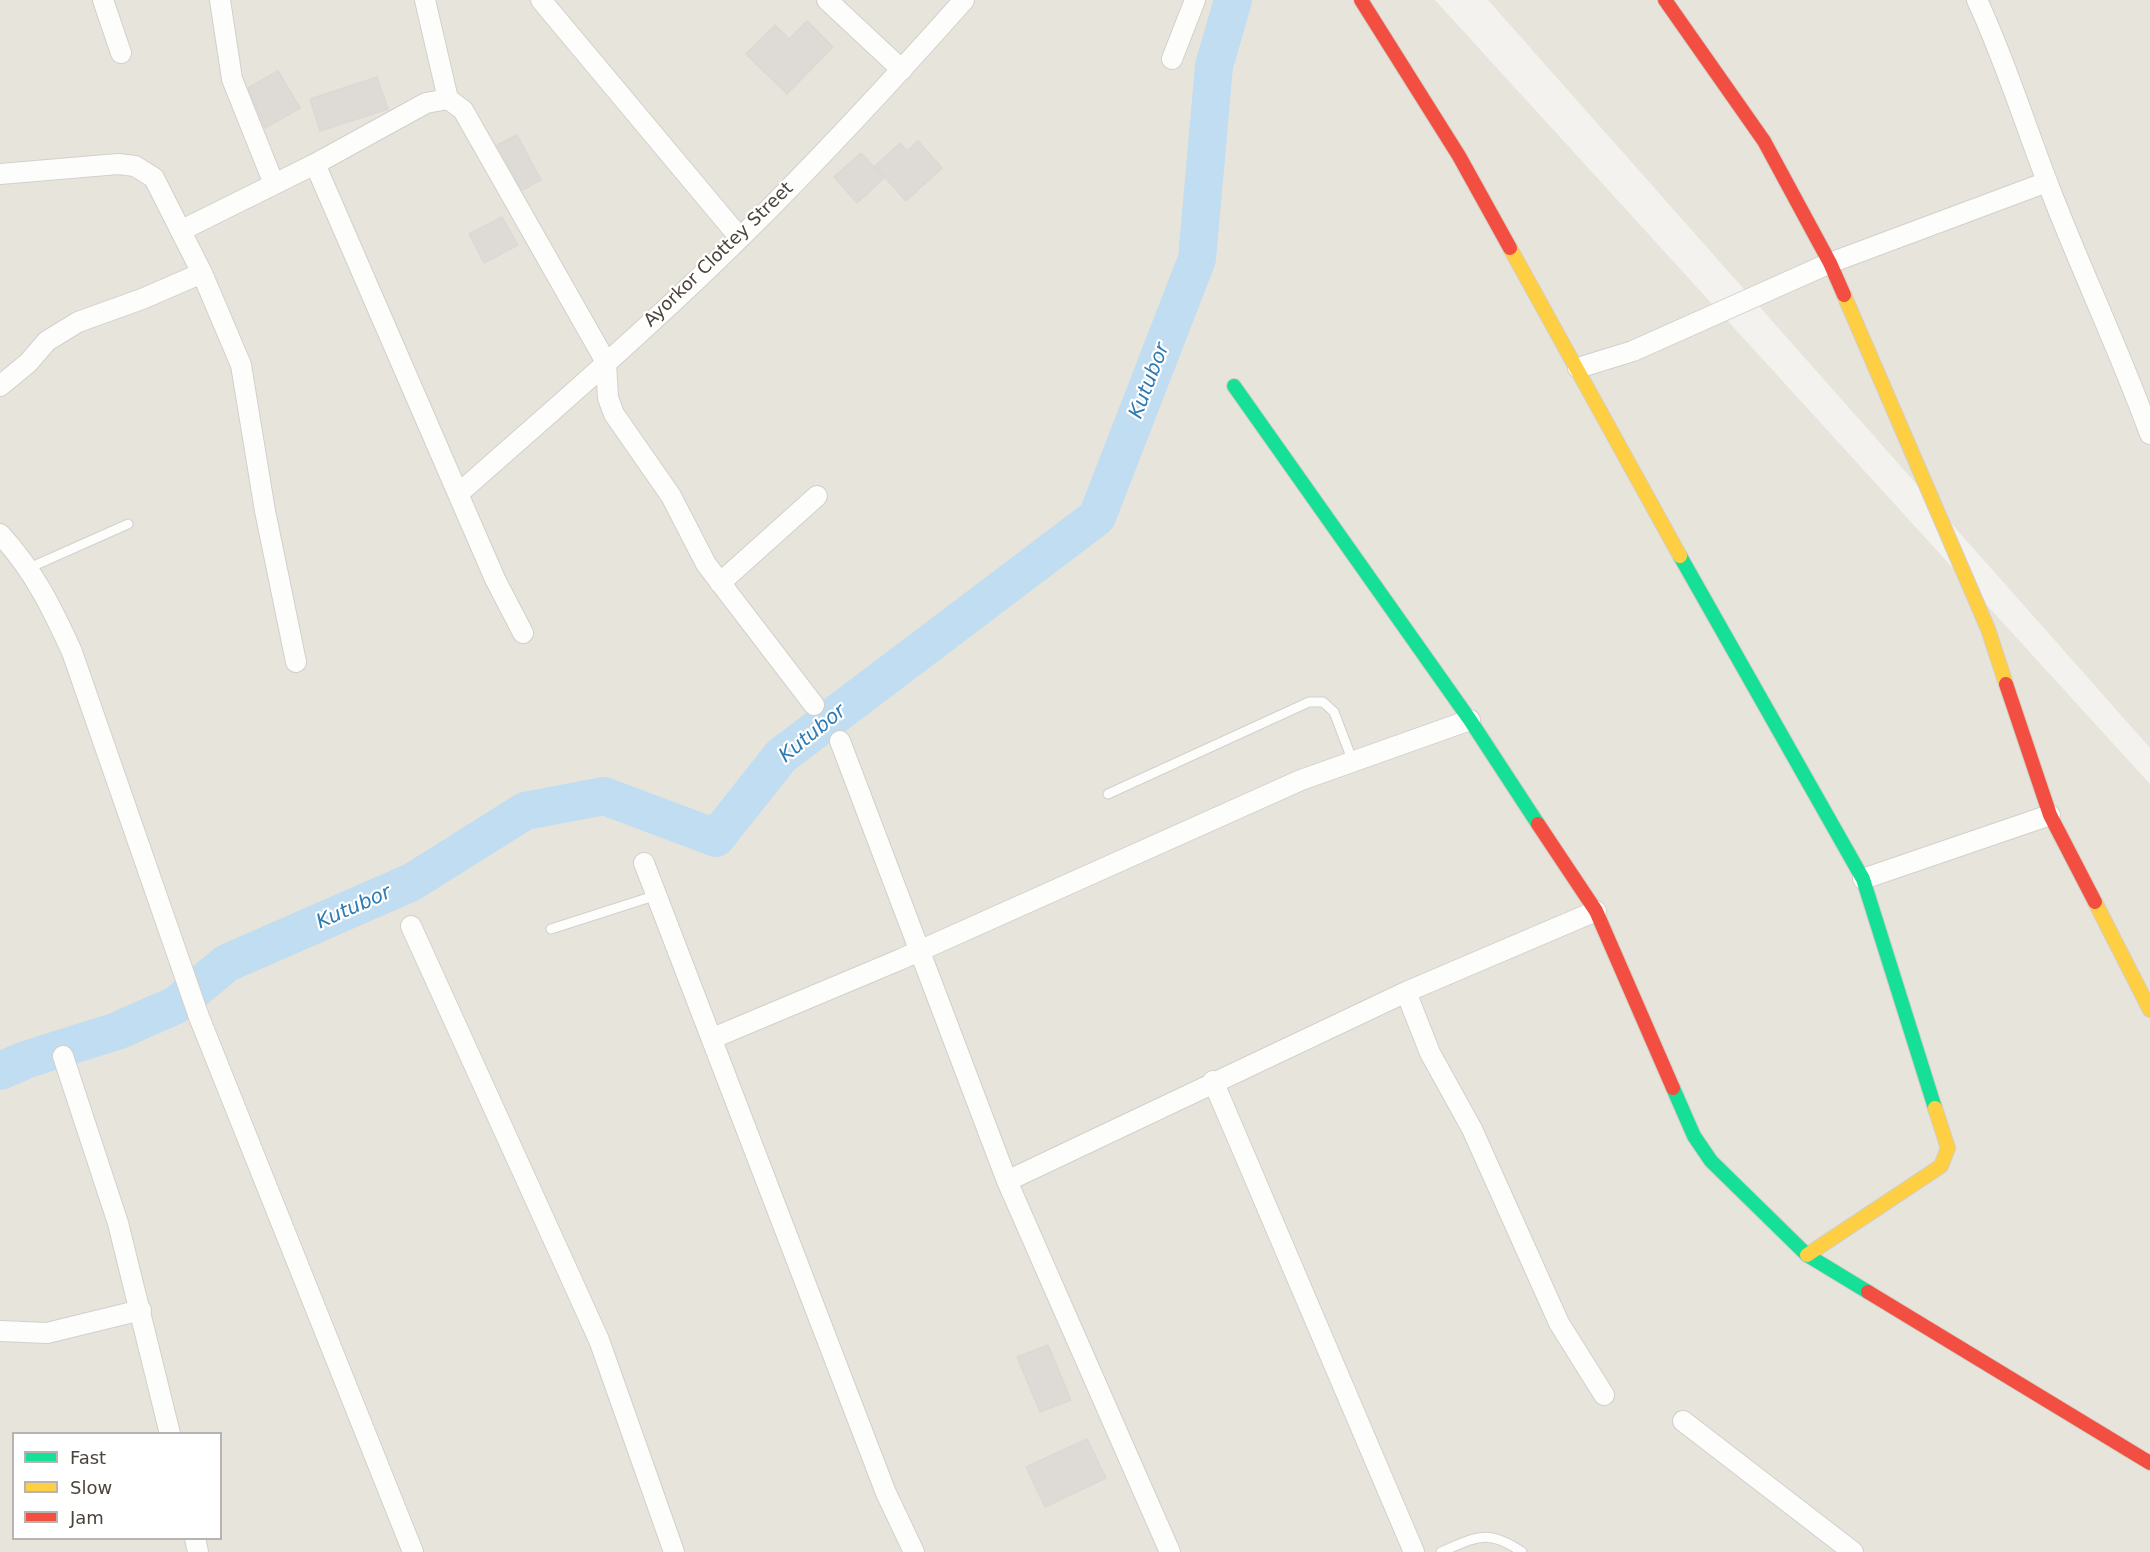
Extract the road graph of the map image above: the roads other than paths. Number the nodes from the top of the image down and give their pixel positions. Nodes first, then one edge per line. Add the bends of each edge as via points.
1 (103, 0) edge
2 (220, 0) edge
3 (425, 0) edge
4 (541, 0) edge
5 (827, 0) edge
6 (964, 0) edge
7 (1195, 0) edge
8 (1360, 0) edge
9 (1665, 0) edge
10 (1977, 0) edge
11 (121, 53) dead end
12 (1172, 59) dead end
13 (902, 70) junction
14 (448, 99) junction
15 (315, 164) junction
16 (0, 174) edge
17 (2047, 182) junction
18 (274, 184) junction
19 (182, 231) junction
20 (740, 238) junction
21 (1830, 263) junction
22 (202, 273) junction
23 (606, 362) junction
24 (1578, 368) junction
25 (0, 386) edge
26 (1234, 386) dead end
27 (2150, 434) edge
28 (458, 494) junction
29 (817, 496) dead end
30 (128, 524) dead end
31 (0, 534) edge
32 (29, 568) junction
33 (720, 583) junction
34 (524, 633) dead end
35 (296, 662) dead end
36 (814, 705) dead end
37 (1470, 720) junction
38 (840, 741) dead end
39 (1353, 762) junction
40 (1108, 794) dead end
41 (2050, 815) junction
42 (644, 863) dead end
43 (1863, 879) junction
44 (657, 895) junction
45 (1596, 911) junction
46 (411, 926) dead end
47 (551, 929) dead end
48 (918, 950) junction
49 (1406, 992) junction
50 (2150, 1010) edge
51 (713, 1038) junction
52 (63, 1056) dead end
53 (1213, 1081) junction
54 (1007, 1181) junction
55 (1807, 1255) junction
56 (141, 1310) junction
57 (0, 1332) edge
58 (1604, 1395) dead end
59 (1683, 1421) dead end
60 (170, 1432) edge
61 (2150, 1463) edge
62 (413, 1552) edge
63 (674, 1552) edge
64 (914, 1552) edge
65 (1170, 1552) edge
66 (1414, 1552) edge
67 (1441, 1552) edge
68 (1522, 1552) edge
69 (1853, 1552) edge

1 - 11 street
2 - 18 street via 232,79
3 - 14 street
4 - 20 street
5 - 13 street
6 - 13 street, Ayorkor Clottey Street
7 - 12 street
8 - 24 street via 1459,156
9 - 21 street via 1764,141
10 - 17 street via 1998,46
13 - 20 street, Ayorkor Clottey Street
14 - 15 street via 426,103
14 - 23 street via 463,110
15 - 18 street
15 - 28 street
16 - 19 street via 118,164 135,166 154,178
17 - 21 street
17 - 27 street
18 - 19 street
19 - 22 street
20 - 23 street, Ayorkor Clottey Street
21 - 24 street via 1633,351
21 - 41 street via 1988,629
22 - 25 street via 78,322 47,341
22 - 35 street via 242,365 265,511
23 - 28 street, Ayorkor Clottey Street
23 - 33 street via 608,398 614,414 671,496 692,541
24 - 43 street via 1749,681
26 - 37 street
28 - 34 street via 495,579
29 - 33 street
30 - 32 lane
31 - 32 street
32 - 62 street via 72,652 199,1017
33 - 36 street
37 - 39 street
37 - 45 street
38 - 48 street
39 - 40 lane via 1334,712 1323,702 1309,702
39 - 48 street via 1301,780
41 - 43 street
41 - 50 street
42 - 44 street
43 - 55 street via 1948,1148 1941,1167
44 - 47 lane
44 - 51 street
45 - 49 street
45 - 55 street via 1694,1136 1711,1161
46 - 63 street via 599,1340
48 - 51 street
48 - 54 street
49 - 53 street
49 - 58 street via 1430,1053 1472,1129 1559,1323
51 - 64 street via 882,1482
52 - 56 street via 112,1204
53 - 54 street
53 - 66 street
54 - 65 street
55 - 61 street
56 - 57 street via 47,1333
56 - 60 street
59 - 69 street
67 - 68 lane via 1480,1536 1494,1536

